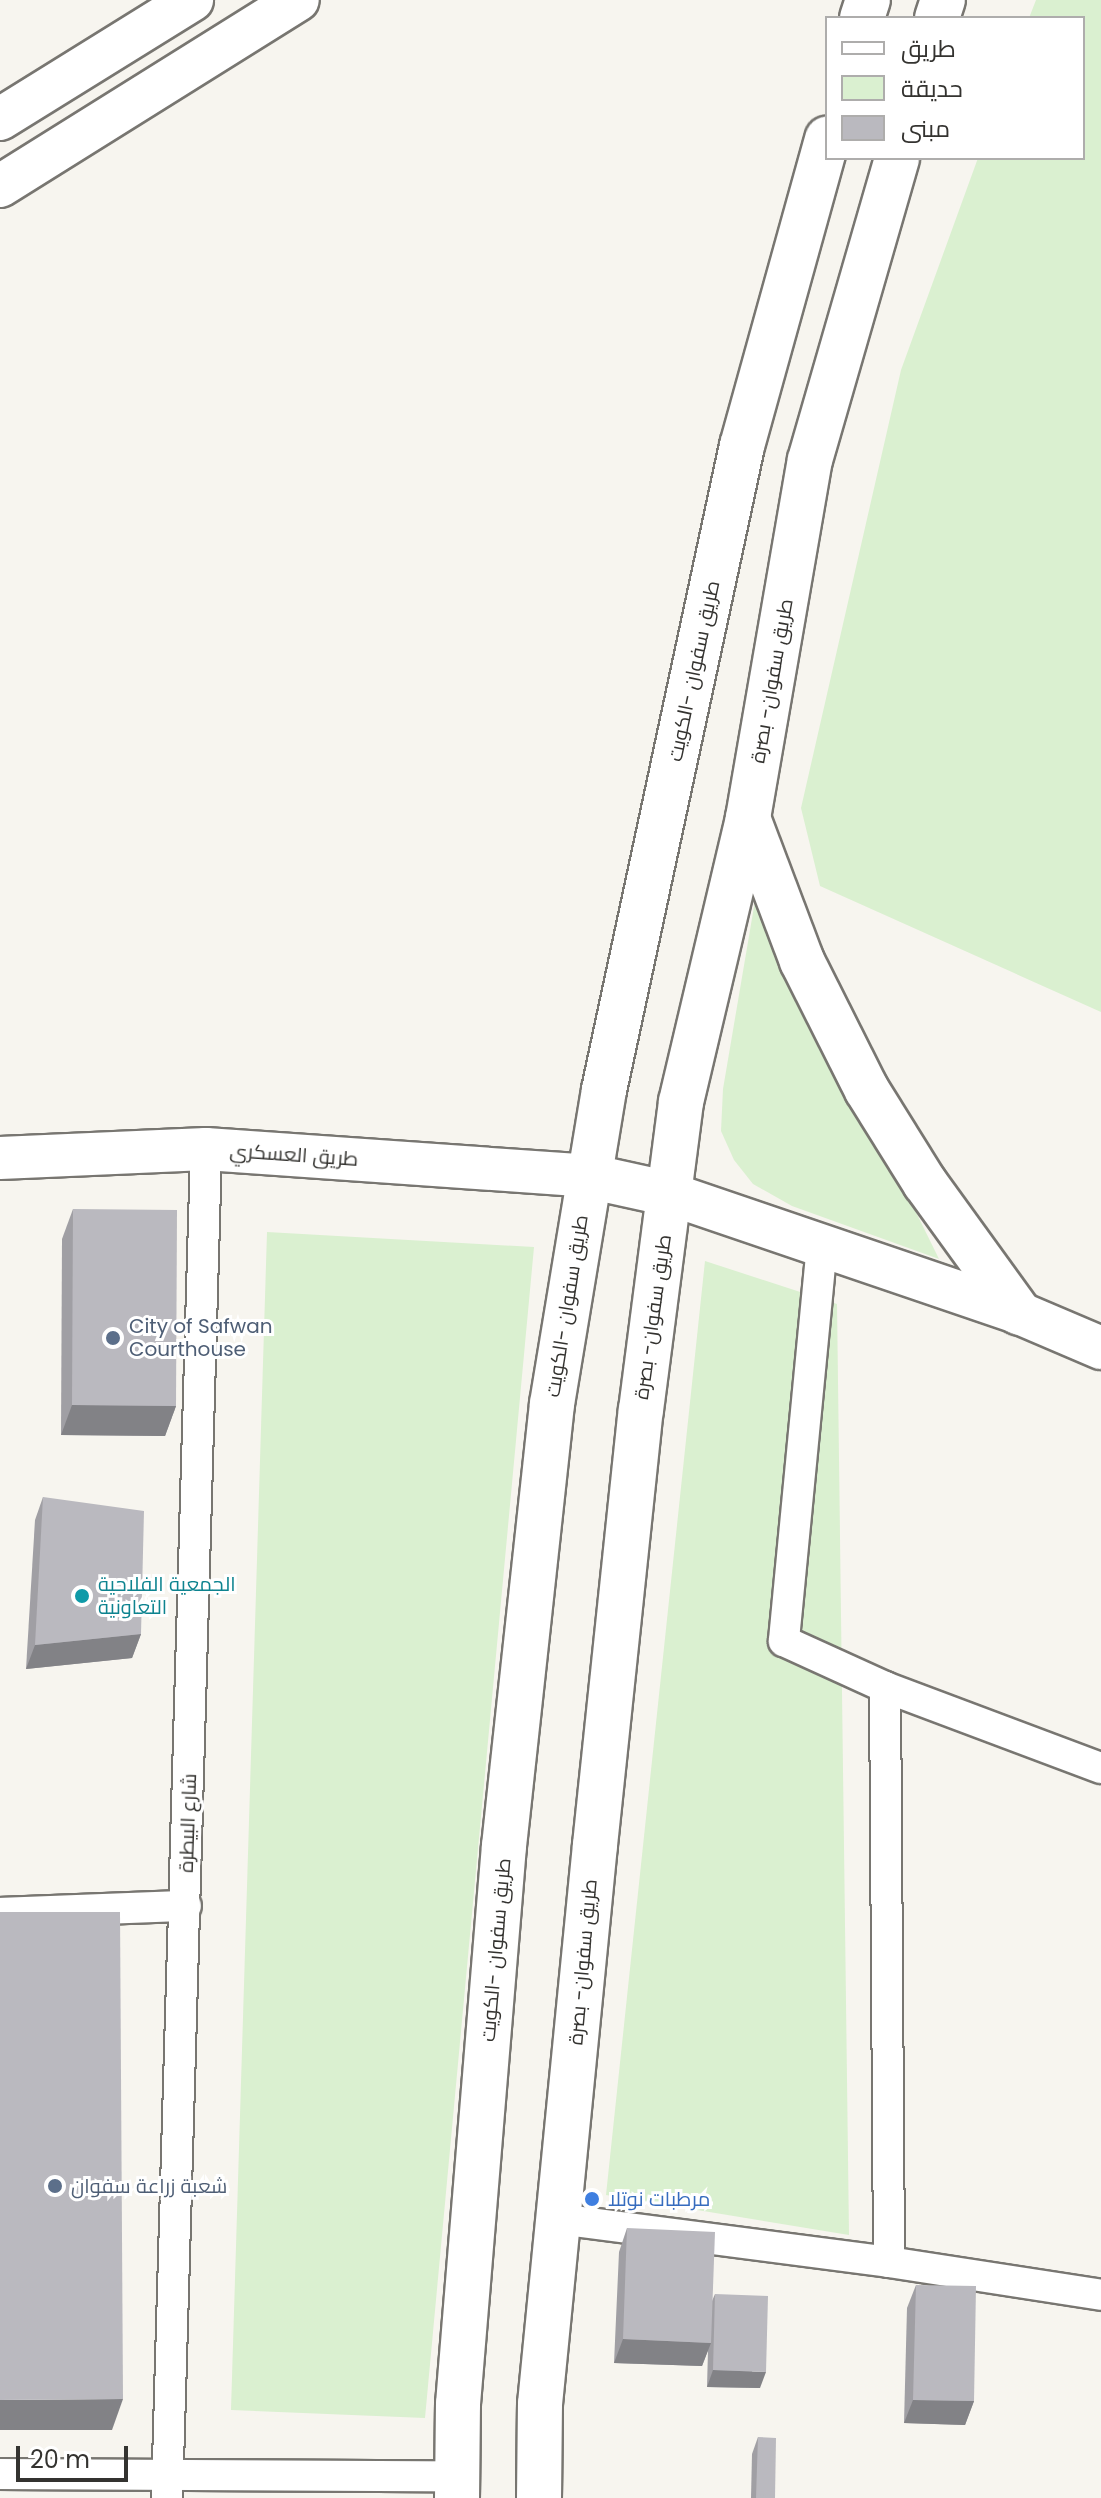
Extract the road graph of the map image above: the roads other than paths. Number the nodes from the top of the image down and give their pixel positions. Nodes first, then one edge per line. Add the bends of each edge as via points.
1 (192, 0) edge
2 (298, 0) edge
3 (0, 119) edge
4 (825, 146) edge
5 (896, 160) edge
6 (0, 186) edge
7 (748, 818) junction
8 (206, 1149) junction
9 (0, 1158) edge
10 (588, 1176) junction
11 (670, 1194) junction
12 (822, 1245) junction
13 (1019, 1313) junction
14 (1101, 1348) edge
15 (885, 1687) junction
16 (1101, 1768) edge
17 (186, 1906) junction
18 (0, 1913) edge
19 (559, 2219) junction
20 (889, 2262) junction
21 (1101, 2295) edge
22 (0, 2474) edge
23 (169, 2486) edge
24 (457, 2487) edge
25 (539, 2498) edge

1 - 3 main road
2 - 6 main road
4 - 10 highway, طريق سفوان -الكويت via 742,446
5 - 7 highway, طريق سفوان- بصرة via 810,460
7 - 11 highway, طريق سفوان- بصرة via 681,1102
7 - 13 highway via 802,961 867,1090 925,1183
8 - 9 main road, طريق العسكري
8 - 10 main road, طريق العسكري
8 - 17 street, شارع البيطرة
10 - 11 highway
10 - 24 highway, طريق سفوان -الكويت via 552,1404 504,1846 458,2404
11 - 12 main road
11 - 19 highway, طريق سفوان- بصرة via 641,1410
12 - 13 main road
12 - 15 street via 784,1641
13 - 14 main road
15 - 16 street
15 - 20 street
17 - 18 street
17 - 23 street, شارع البيطرة
19 - 20 street
19 - 25 highway, طريق سفوان- بصرة via 540,2404
20 - 21 street
22 - 23 street
23 - 24 street

